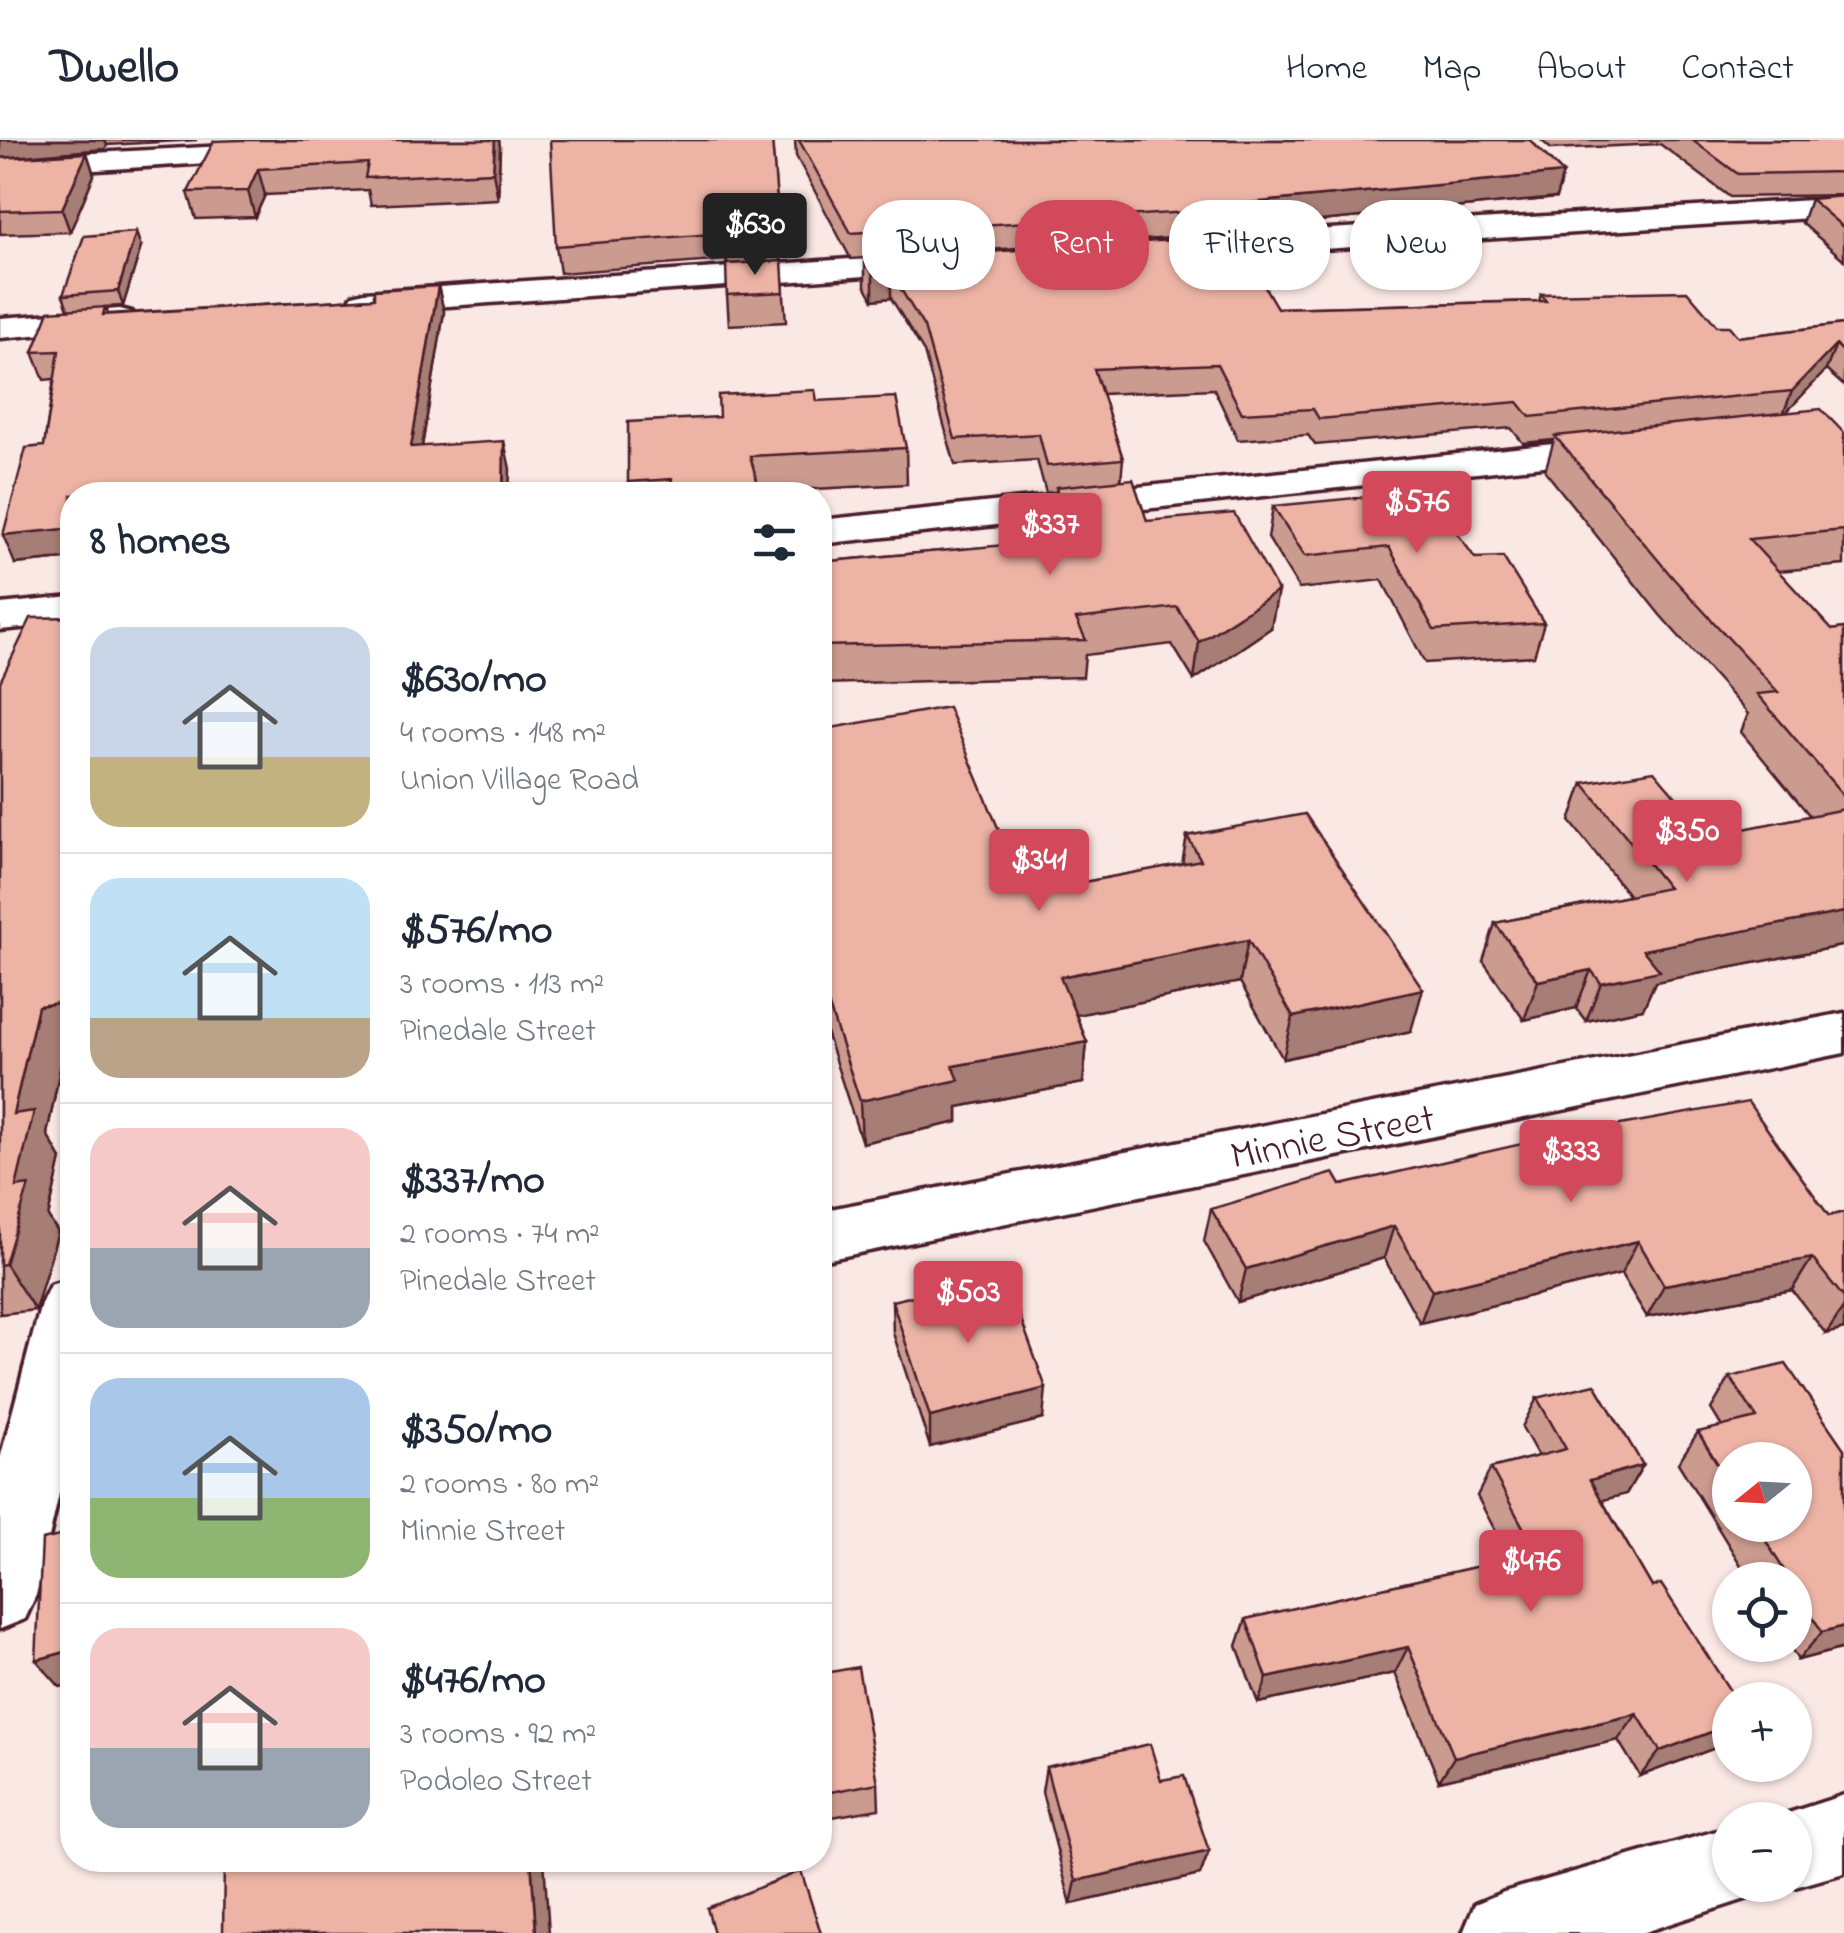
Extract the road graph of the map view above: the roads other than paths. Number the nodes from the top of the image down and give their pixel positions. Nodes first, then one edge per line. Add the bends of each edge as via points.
1 (315, 150) edge
2 (0, 167) edge
3 (1844, 207) edge
4 (1149, 250) edge
5 (862, 268) edge
6 (338, 304) edge
7 (159, 317) edge
8 (0, 328) edge
9 (1667, 443) edge
10 (832, 531) edge
11 (60, 611) edge
12 (0, 618) edge
13 (1844, 1034) edge
14 (832, 1234) edge
15 (60, 1337) edge
16 (41, 1390) edge
17 (0, 1595) edge
18 (1844, 1834) edge
19 (1812, 1843) edge
20 (1712, 1872) edge
21 (1504, 1933) edge

1 - 2 street
3 - 4 street
5 - 6 street
7 - 8 street
9 - 10 street
11 - 12 street
13 - 14 street, Minnie Street
15 - 16 street
16 - 17 street
18 - 19 street
20 - 21 street

